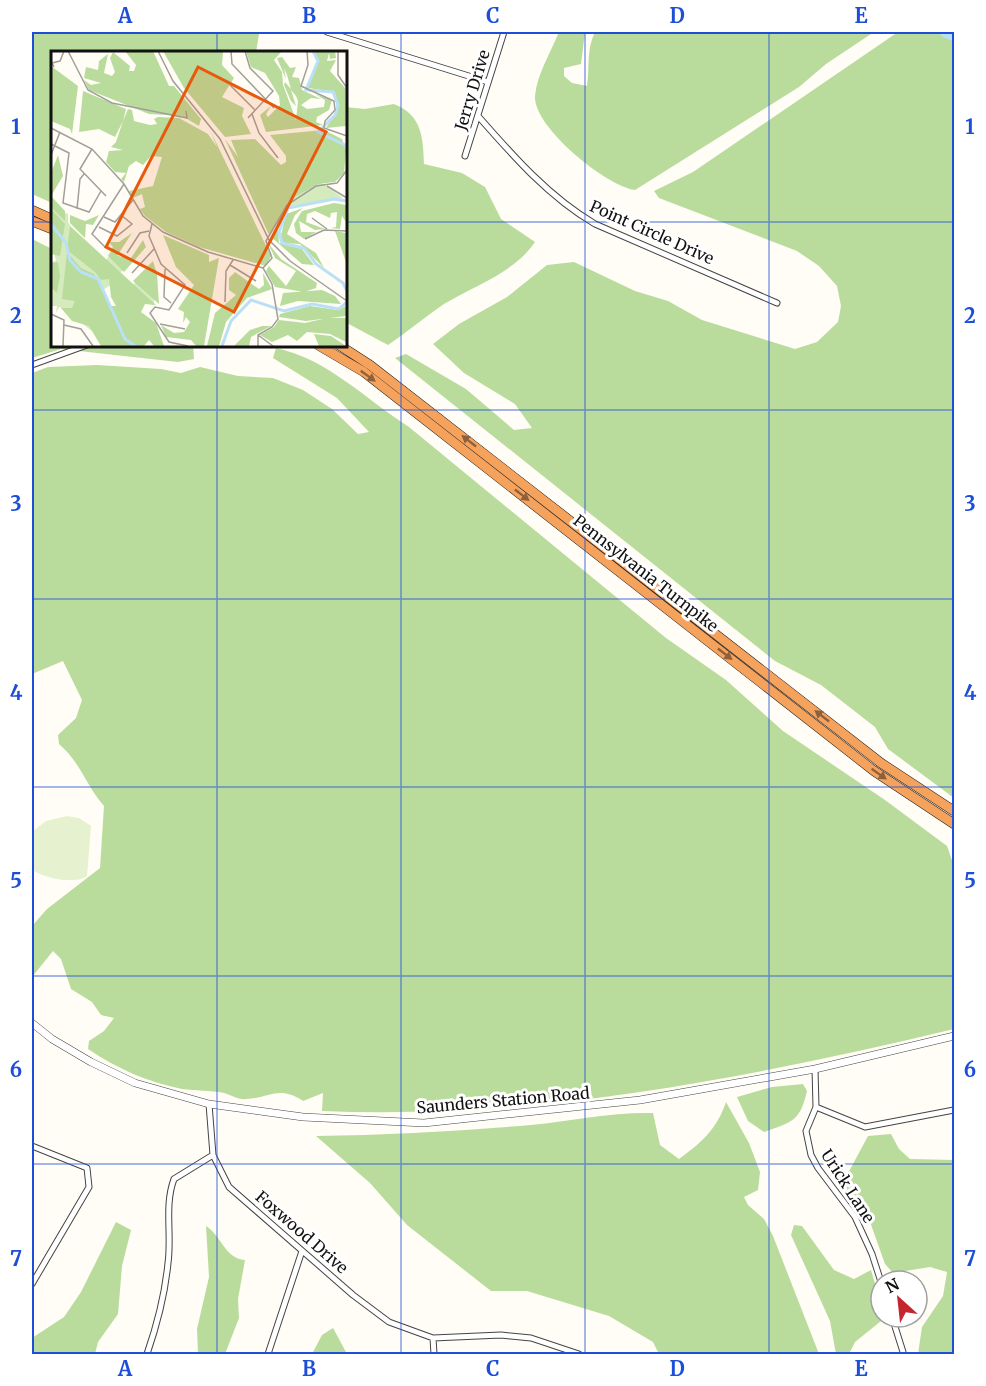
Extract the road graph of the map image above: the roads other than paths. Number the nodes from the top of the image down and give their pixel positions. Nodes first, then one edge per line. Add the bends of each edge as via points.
1 (327, 32) edge
2 (504, 32) edge
3 (488, 82) junction
4 (478, 116) junction
5 (465, 156) dead end
6 (32, 210) edge
7 (51, 219) edge
8 (32, 220) edge
9 (51, 229) edge
10 (777, 303) dead end
11 (84, 346) edge
12 (320, 346) edge
13 (341, 346) edge
14 (32, 365) edge
15 (954, 811) edge
16 (951, 823) edge
17 (32, 1023) edge
18 (954, 1036) edge
19 (815, 1069) junction
20 (209, 1104) junction
21 (816, 1107) junction
22 (954, 1110) edge
23 (32, 1146) edge
24 (213, 1155) junction
25 (302, 1251) junction
26 (877, 1269) edge
27 (32, 1284) edge
28 (896, 1329) edge
29 (433, 1338) junction
30 (903, 1352) dead end
31 (147, 1354) edge
32 (268, 1354) edge
33 (434, 1354) edge
34 (579, 1354) edge

1 - 3 street
2 - 3 street, Jerry Drive
3 - 4 street, Jerry Drive
4 - 5 street, Jerry Drive
4 - 10 street, Point Circle Drive via 515,159 579,215
6 - 7 highway
8 - 9 highway
11 - 14 street
12 -> 16 highway, Pennsylvania Turnpike via 364,372 874,771
15 -> 13 highway, Pennsylvania Turnpike via 881,763 370,364
17 - 20 street, Saunders Station Road via 90,1062 135,1083
18 - 19 street, Saunders Station Road
19 - 20 street, Saunders Station Road via 640,1100 424,1123 303,1117
19 - 21 street, Urick Lane
20 - 24 street, Foxwood Drive
21 - 22 street via 865,1127
21 - 26 street, Urick Lane via 806,1131 811,1155 855,1217
23 - 27 street via 87,1168 89,1187
24 - 25 street, Foxwood Drive via 229,1187
24 - 31 street via 174,1179 168,1195 168,1262
25 - 29 street, Foxwood Drive via 389,1322
25 - 32 street
28 - 30 street
29 - 33 street
29 - 34 street, Foxwood Drive via 531,1338

